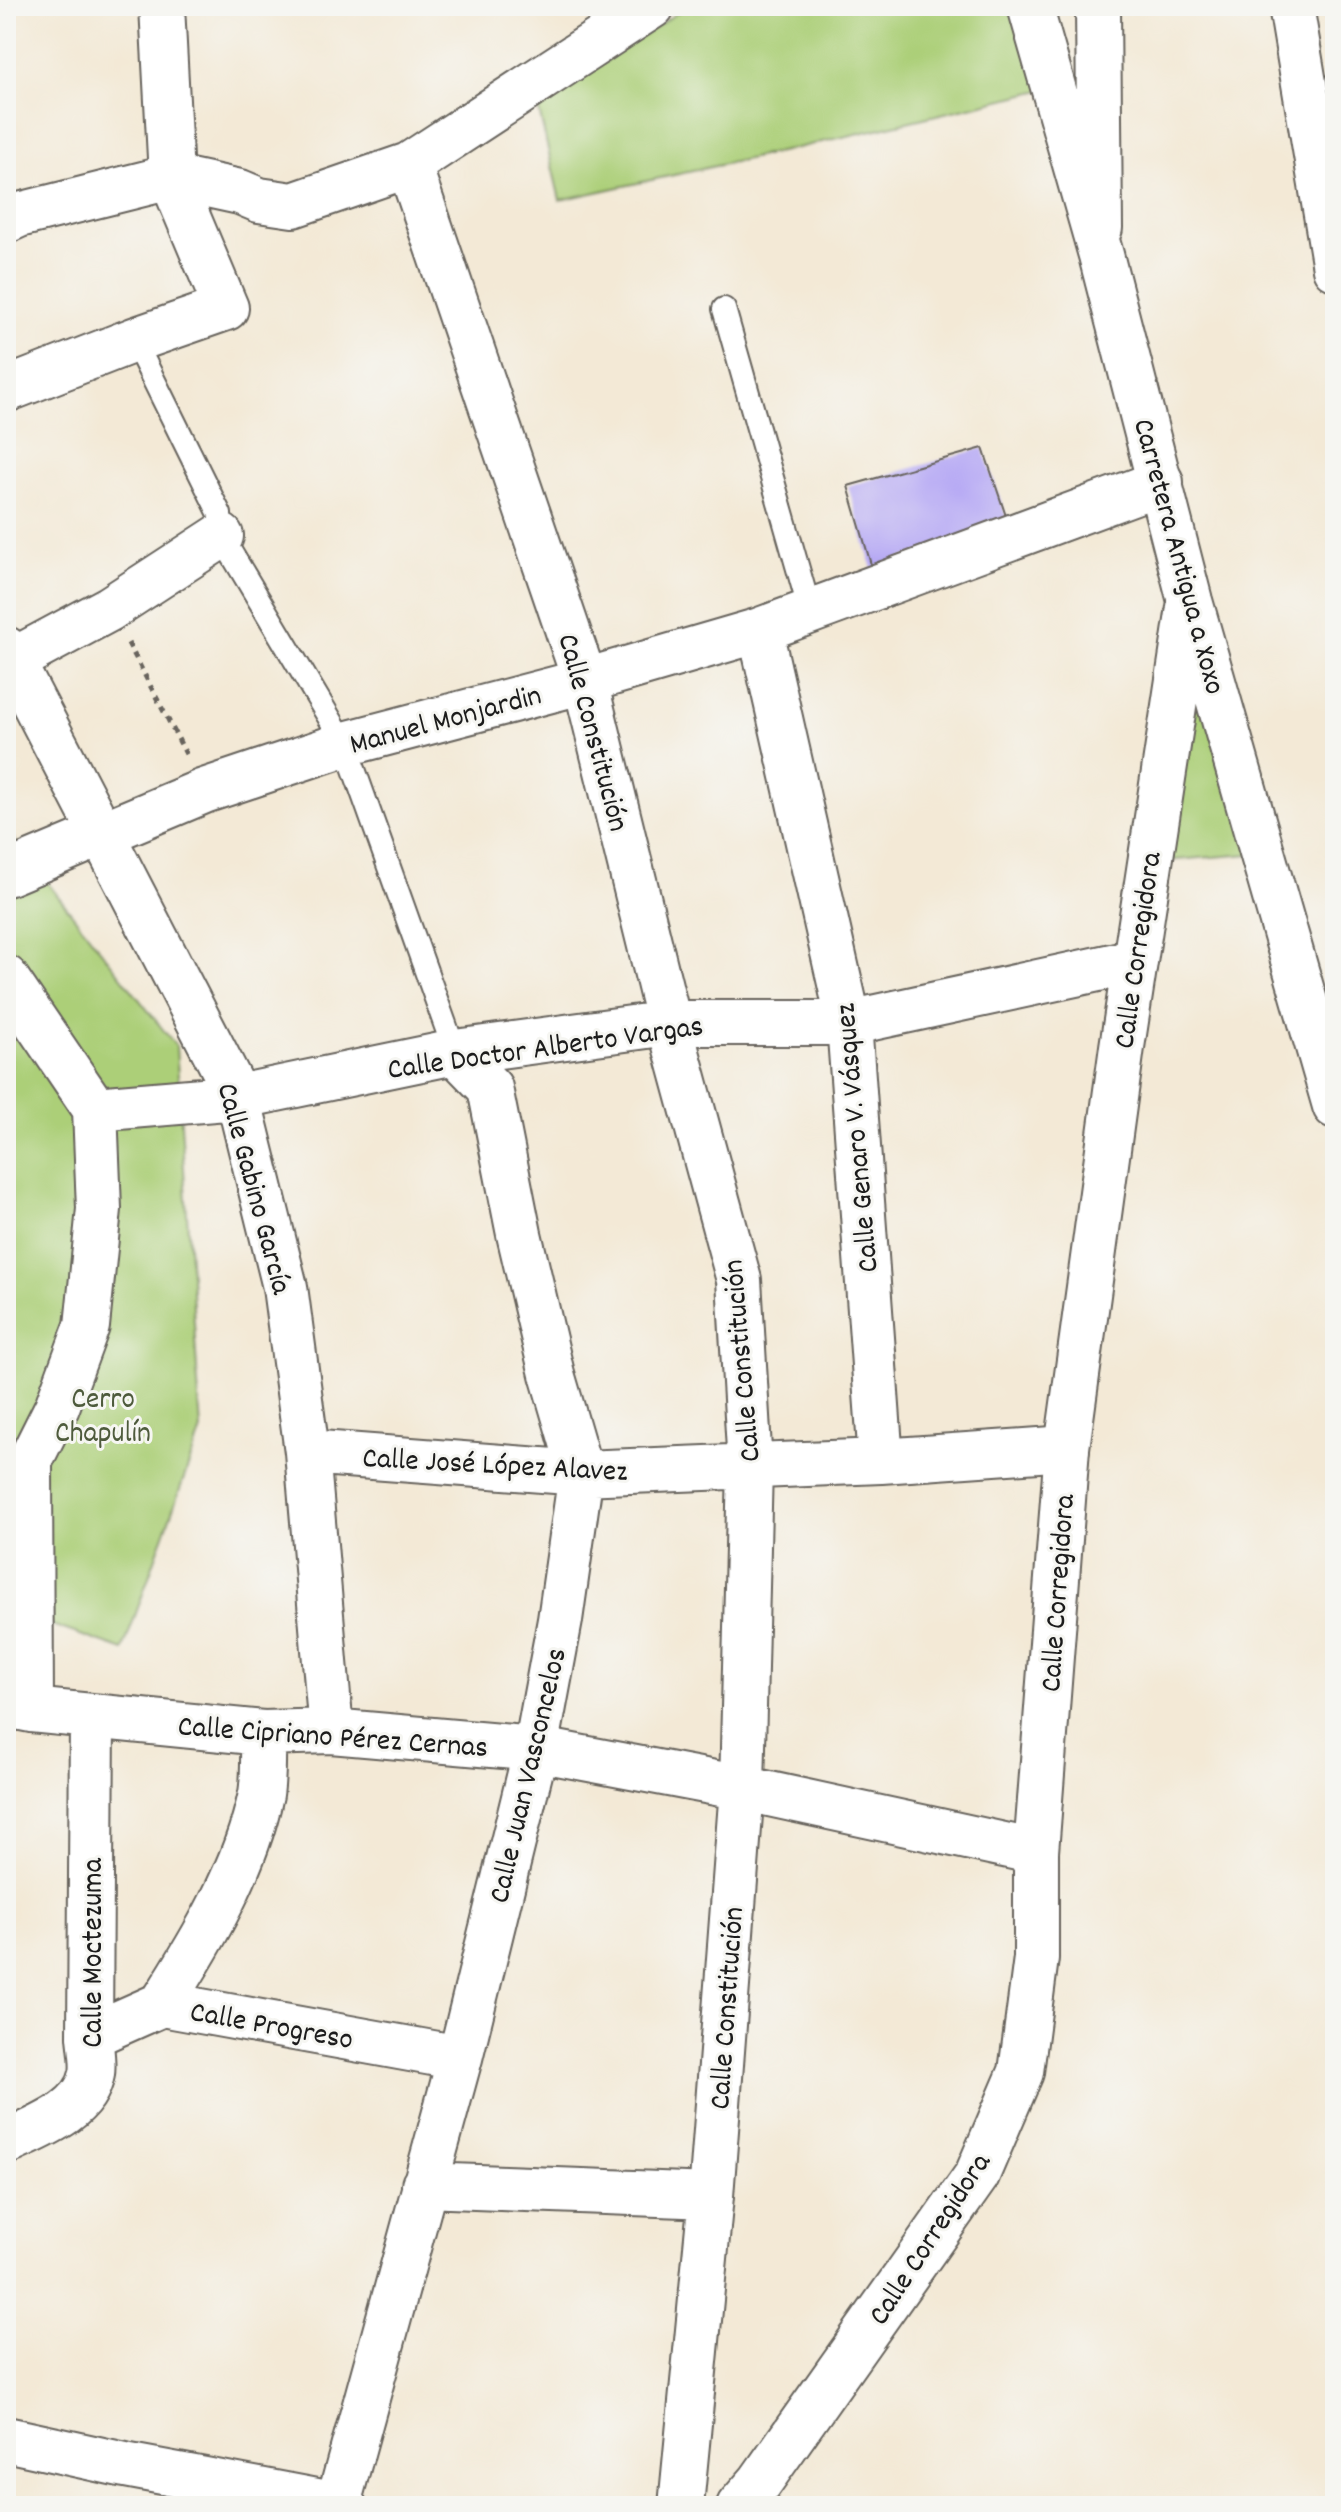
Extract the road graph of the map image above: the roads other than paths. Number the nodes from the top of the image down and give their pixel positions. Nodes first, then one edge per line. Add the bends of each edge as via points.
1 (162, 6) edge
2 (652, 6) edge
3 (1030, 6) edge
4 (1098, 6) edge
5 (1291, 6) edge
6 (409, 165) junction
7 (171, 177) junction
8 (6, 221) edge
9 (1101, 255) junction
10 (1335, 268) edge
11 (724, 309) dead end
12 (134, 340) junction
13 (6, 390) edge
14 (1161, 482) junction
15 (221, 536) junction
16 (1190, 601) junction
17 (810, 611) junction
18 (760, 630) junction
19 (9, 655) edge
20 (585, 681) junction
21 (345, 744) junction
22 (103, 833) junction
23 (6, 874) edge
24 (1135, 961) junction
25 (6, 978) edge
26 (669, 1023) junction
27 (849, 1023) junction
28 (455, 1052) junction
29 (238, 1097) junction
30 (1335, 1106) edge
31 (95, 1109) junction
32 (1067, 1448) junction
33 (307, 1452) junction
34 (18, 1457) edge
35 (881, 1461) junction
36 (750, 1467) junction
37 (581, 1473) junction
38 (18, 1707) edge
39 (92, 1717) junction
40 (331, 1731) junction
41 (263, 1733) junction
42 (536, 1749) junction
43 (742, 1788) junction
44 (1036, 1852) junction
45 (162, 2004) junction
46 (90, 2036) junction
47 (460, 2058) junction
48 (6, 2143) edge
49 (424, 2185) junction
50 (711, 2196) junction
51 (6, 2439) edge
52 (341, 2505) edge
53 (681, 2506) edge
54 (739, 2506) edge

1 - 7 street
2 - 6 street
3 - 9 street, Carretera Antigua a Xoxo
4 - 9 street
5 - 10 street
6 - 7 street via 293,205
6 - 20 street, Calle Constitución
7 - 8 street
7 - 12 street via 226,308
9 - 14 street, Carretera Antigua a Xoxo
11 - 17 lane
12 - 13 street
12 - 15 lane via 220,514
14 - 16 street, Carretera Antigua a Xoxo
14 - 17 street, Manuel Monjardin
15 - 19 street via 109,609
15 - 21 lane
16 - 24 street, Calle Corregidora
16 - 30 street, Carretera Antigua a Xoxo
17 - 18 street, Manuel Monjardin
18 - 20 street, Manuel Monjardin
18 - 27 street, Calle Genaro V. Vásquez
19 - 22 street, Calle Gabino García
20 - 21 street, Manuel Monjardin
20 - 26 street, Calle Constitución
21 - 22 street, Manuel Monjardin via 204,791
21 - 28 lane
22 - 23 street, Manuel Monjardin
22 - 29 street, Calle Gabino García
24 - 27 street, Calle Doctor Alberto Vargas
24 - 32 street, Calle Corregidora
25 - 31 street
26 - 27 street, Calle Doctor Alberto Vargas
26 - 28 street, Calle Doctor Alberto Vargas
26 - 36 street, Calle Constitución via 739,1280
27 - 35 street, Calle Genaro V. Vásquez
28 - 29 street, Calle Doctor Alberto Vargas
28 - 37 street, Calle Juan Vasconcelos via 490,1088 552,1374
29 - 31 street, Calle Doctor Alberto Vargas
29 - 33 street, Calle Gabino García via 285,1287
31 - 34 street via 99,1209 87,1326 57,1407
32 - 35 street, Calle José López Alavez
32 - 44 street, Calle Corregidora
33 - 37 street, Calle José López Alavez
33 - 40 street, Calle Gabino García
34 - 38 street
35 - 36 street, Calle José López Alavez
36 - 37 street, Calle José López Alavez
36 - 43 street, Calle Constitución
37 - 42 street, Calle Juan Vasconcelos
38 - 39 street, Calle Cipriano Pérez Cernas
39 - 41 street, Calle Cipriano Pérez Cernas
39 - 46 street, Calle Moctezuma
40 - 41 street, Calle Cipriano Pérez Cernas
40 - 42 street, Calle Cipriano Pérez Cernas
41 - 45 street via 261,1793 245,1847 207,1934
42 - 43 street, Calle Cipriano Pérez Cernas
42 - 47 street, Calle Juan Vasconcelos
43 - 44 street, Calle Cipriano Pérez Cernas
43 - 50 street, Calle Constitución
44 - 54 street, Calle Corregidora via 1036,1958 1021,2072 977,2175
45 - 46 street, Calle Progreso
45 - 47 street, Calle Progreso
46 - 48 street, Calle Moctezuma via 93,2073 84,2096 57,2117
47 - 49 street, Calle Juan Vasconcelos
49 - 50 street
49 - 52 street, Calle Juan Vasconcelos
50 - 53 street, Calle Constitución
51 - 52 street

